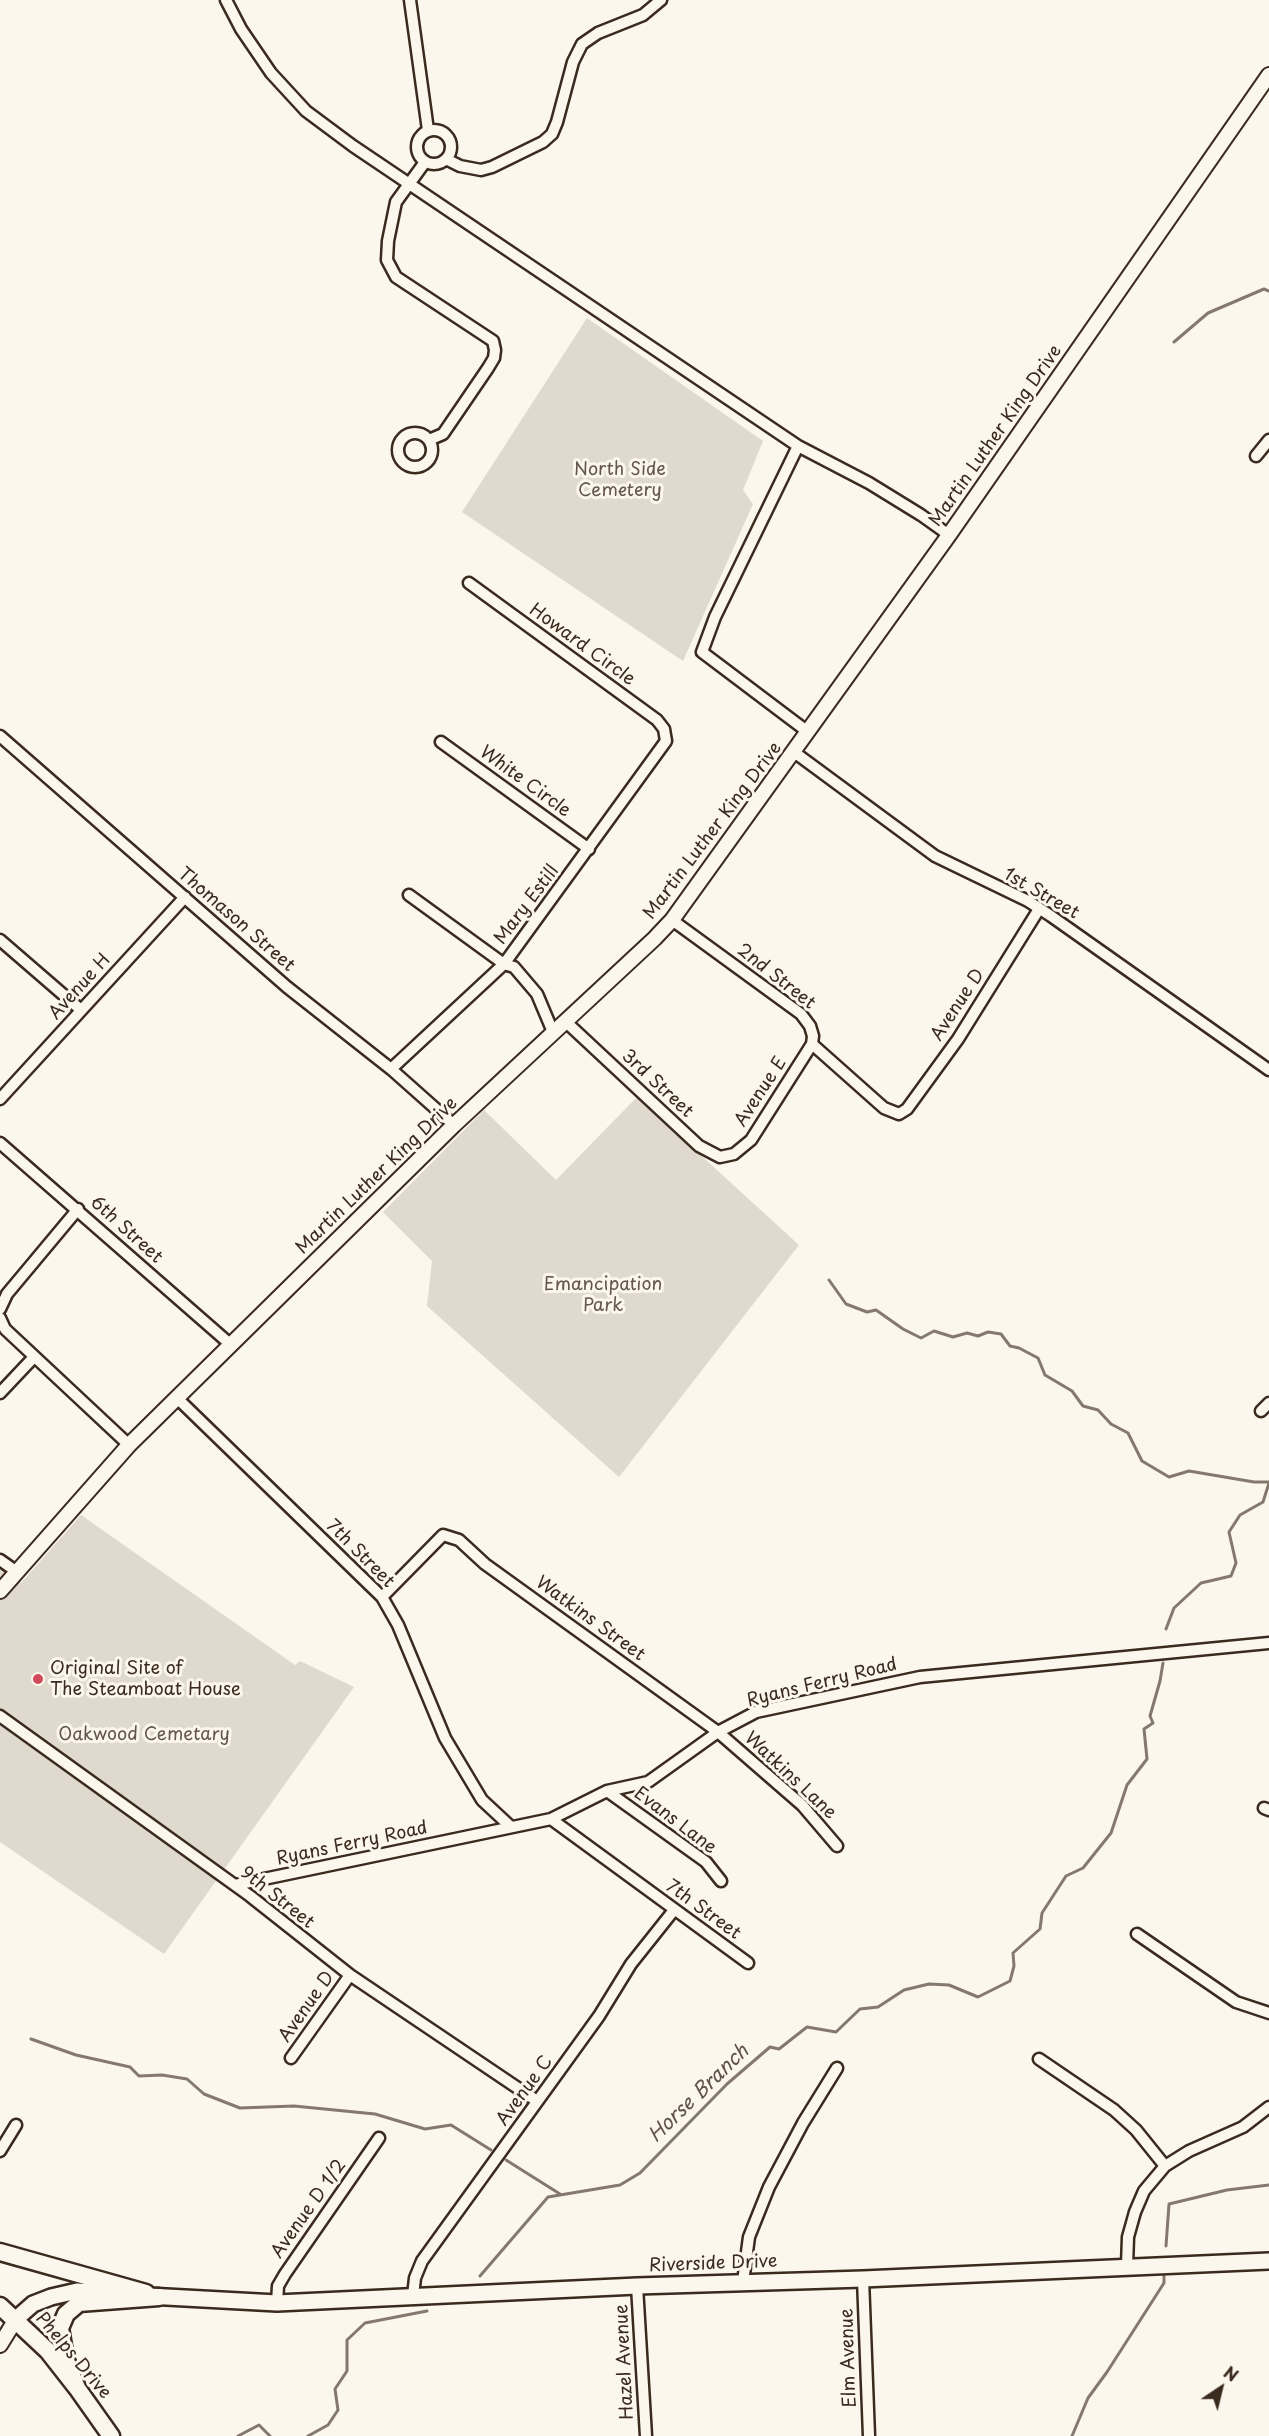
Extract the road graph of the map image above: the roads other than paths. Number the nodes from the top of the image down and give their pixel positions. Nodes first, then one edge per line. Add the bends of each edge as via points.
1 (226, 0) edge
2 (410, 0) edge
3 (662, 0) edge
4 (1269, 75) edge
5 (428, 130) junction
6 (446, 159) junction
7 (425, 162) junction
8 (407, 184) junction
9 (429, 440) dead end
10 (1269, 440) edge
11 (798, 446) junction
12 (1256, 456) dead end
13 (949, 535) junction
14 (469, 583) dead end
15 (808, 732) junction
16 (0, 736) edge
17 (666, 741) joint
18 (441, 742) dead end
19 (794, 752) junction
20 (589, 849) junction
21 (409, 895) dead end
22 (185, 897) junction
23 (1039, 909) junction
24 (672, 920) junction
25 (0, 940) edge
26 (504, 964) junction
27 (81, 1010) junction
28 (566, 1021) junction
29 (553, 1032) junction
30 (812, 1044) junction
31 (391, 1068) junction
32 (1269, 1070) edge
33 (0, 1099) edge
34 (454, 1125) junction
35 (0, 1143) edge
36 (734, 1154) joint
37 (78, 1209) junction
38 (0, 1309) edge
39 (0, 1318) edge
40 (230, 1344) junction
41 (34, 1357) junction
42 (0, 1394) edge
43 (177, 1398) junction
44 (129, 1445) junction
45 (0, 1560) edge
46 (16, 1572) junction
47 (0, 1591) edge
48 (382, 1597) junction
49 (1269, 1643) edge
50 (0, 1716) edge
51 (718, 1732) junction
52 (607, 1791) junction
53 (551, 1819) junction
54 (511, 1827) junction
55 (837, 1846) dead end
56 (721, 1881) dead end
57 (235, 1885) junction
58 (674, 1910) junction
59 (1137, 1934) dead end
60 (748, 1963) dead end
61 (350, 1975) junction
62 (1269, 2013) edge
63 (291, 2058) dead end
64 (1039, 2059) dead end
65 (837, 2068) dead end
66 (537, 2101) junction
67 (1269, 2107) edge
68 (16, 2125) dead end
69 (379, 2138) dead end
70 (0, 2151) edge
71 (1165, 2166) junction
72 (0, 2252) edge
73 (1269, 2261) edge
74 (1127, 2266) junction
75 (863, 2279) junction
76 (743, 2283) junction
77 (637, 2286) junction
78 (413, 2296) junction
79 (159, 2297) junction
80 (277, 2303) junction
81 (0, 2306) edge
82 (16, 2319) junction
83 (0, 2345) edge
84 (78, 2388) junction
85 (111, 2436) edge
86 (646, 2436) edge
87 (869, 2436) edge

1 - 8 street via 271,73 306,111
2 - 5 street
3 - 6 street via 643,15 598,33 582,44 573,62 557,122 543,142 482,170
4 - 13 street, Martin Luther King Drive
5 - 6 street via 440,131 448,138 451,149
5 - 7 street via 417,142 417,153
6 - 7 street via 436,164
7 - 8 street
8 - 9 street via 396,201 388,242 391,270 493,341 495,350 488,368 443,434
8 - 11 street
10 - 12 street
11 - 13 street via 869,483
11 - 15 street via 715,617 702,652
13 - 15 street, Martin Luther King Drive
14 - 17 street, Howard Circle via 657,720
15 - 19 street, Martin Luther King Drive
16 - 22 street, Thomason Street
17 - 20 street, Mary Estill
18 - 20 street, White Circle
19 - 23 street, 1st Street via 935,856
19 - 24 street, Martin Luther King Drive
20 - 26 street, Mary Estill
21 - 26 street
22 - 27 street, Avenue H
22 - 31 street, Thomason Street via 287,987
23 - 30 street, Avenue D via 958,1039 900,1114 884,1108
23 - 32 street, 1st Street
24 - 28 street, Martin Luther King Drive
24 - 30 street, 2nd Street via 801,1014 810,1026
25 - 27 street
26 - 29 street via 514,968 537,994
26 - 31 street, Mary Estill
27 - 33 street, Avenue H
28 - 29 street, Martin Luther King Drive
28 - 36 street, 3rd Street via 699,1146 720,1157
29 - 34 street, Martin Luther King Drive
30 - 36 street, Avenue E via 751,1140
31 - 34 street, Thomason Street
34 - 40 street, Martin Luther King Drive
35 - 37 street, 6th Street
37 - 38 street via 7,1294
37 - 40 street, 6th Street
39 - 41 street via 5,1329
40 - 43 street, Martin Luther King Drive
41 - 42 street
41 - 44 street
43 - 44 street, Martin Luther King Drive
43 - 48 street, 7th Street
44 - 46 street, Martin Luther King Drive
45 - 46 street
46 - 47 street, Martin Luther King Drive
48 - 51 street, Watkins Street via 443,1535 459,1540 485,1564
48 - 54 street, 7th Street via 398,1625 445,1738 482,1800
49 - 51 street, Ryans Ferry Road via 920,1677 756,1712
50 - 57 street, 9th Street
51 - 52 street, Ryans Ferry Road via 648,1782
51 - 55 street, Watkins Lane via 802,1805
52 - 53 street, Ryans Ferry Road
52 - 56 street, Evans Lane via 706,1862
53 - 54 street, Ryans Ferry Road
53 - 58 street, 7th Street
54 - 57 street, Ryans Ferry Road
57 - 61 street, 9th Street
58 - 60 street, 7th Street
58 - 66 street, Avenue C via 631,1964 599,2016
59 - 62 street via 1236,2002
61 - 63 street, Avenue D
61 - 66 street, 9th Street
64 - 71 street via 1114,2110
65 - 76 street via 769,2187 749,2237
66 - 78 street, Avenue C via 422,2261
67 - 71 street via 1243,2127
68 - 70 street
69 - 80 street, Avenue D 1/2 via 285,2274 278,2286
71 - 74 street via 1144,2191 1135,2212 1128,2237
72 - 79 main road
73 - 74 main road, Riverside Drive
74 - 75 main road, Riverside Drive
75 - 76 main road, Riverside Drive
75 - 87 street, Elm Avenue
76 - 77 main road, Riverside Drive
77 - 78 main road, Riverside Drive
77 - 86 street, Hazel Avenue
78 - 80 main road, Riverside Drive
79 - 80 main road, Riverside Drive
79 - 82 main road, Riverside Drive via 77,2291 33,2304
79 - 84 main road via 79,2303 66,2314 60,2328 65,2358
81 - 82 main road, Phelps Drive
82 - 83 street
82 - 84 main road, Phelps Drive
84 - 85 main road, Phelps Drive

